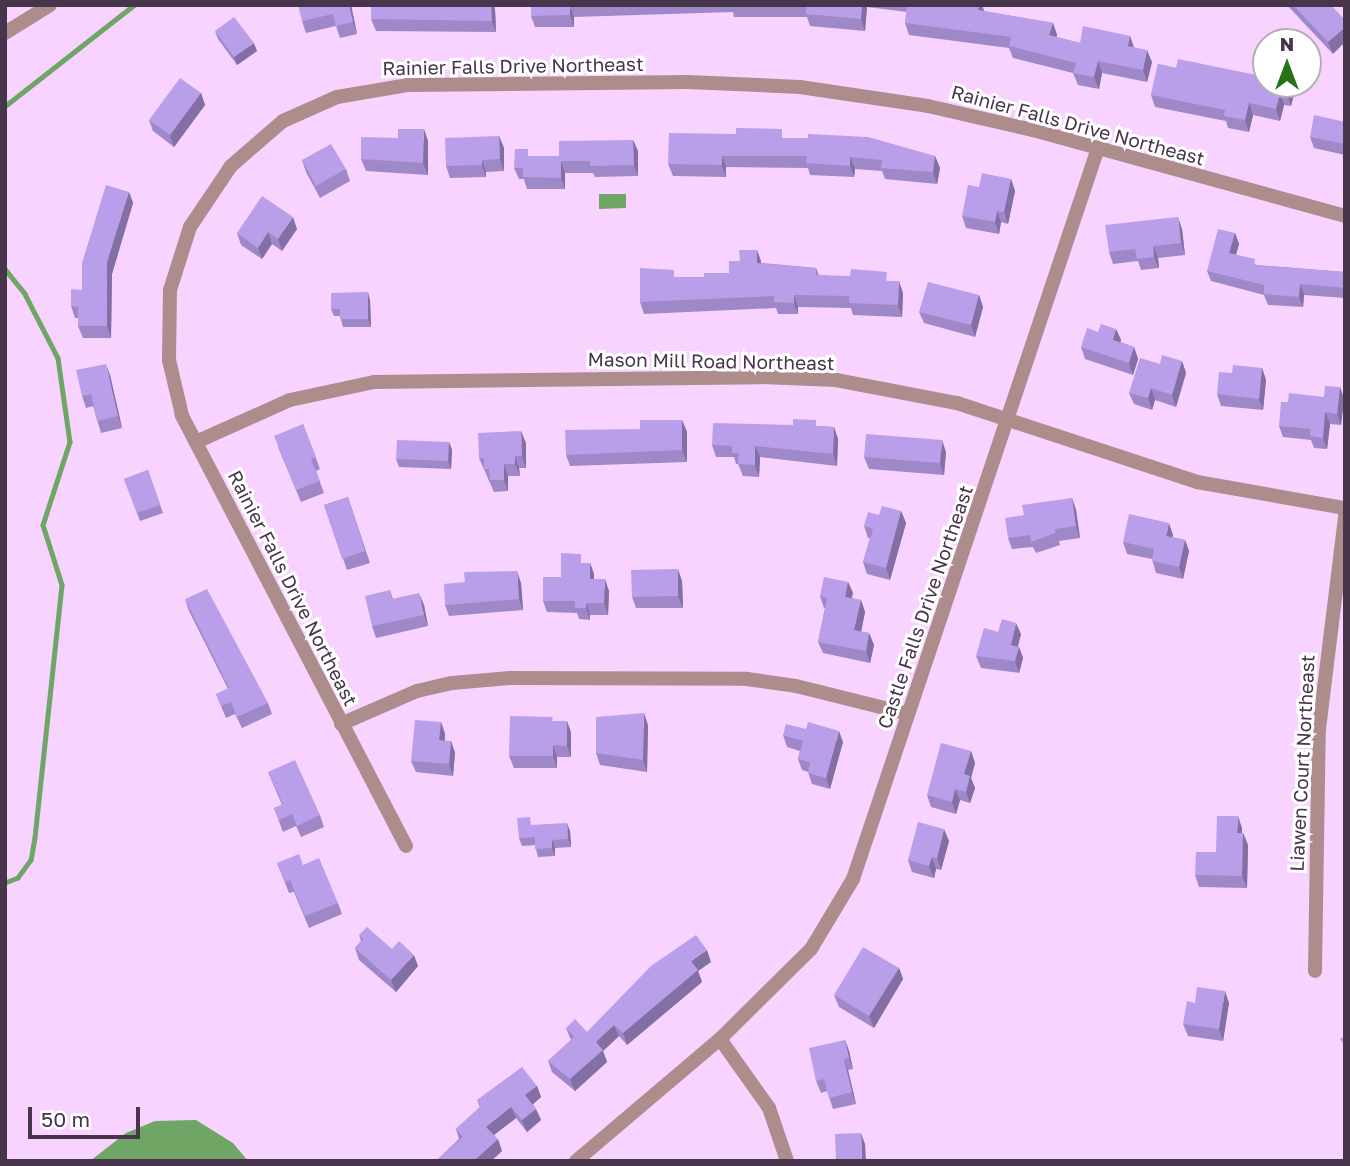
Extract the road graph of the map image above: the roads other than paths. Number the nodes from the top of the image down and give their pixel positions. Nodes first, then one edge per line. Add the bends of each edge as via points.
1 (50, 5) edge
2 (5, 33) edge
3 (1098, 149) junction
4 (1345, 216) edge
5 (1008, 420) junction
6 (196, 442) junction
7 (1345, 508) edge
8 (1345, 516) edge
9 (908, 714) junction
10 (341, 724) junction
11 (406, 846) dead end
12 (1315, 971) dead end
13 (720, 1039) junction
14 (576, 1161) edge
15 (787, 1161) edge

1 - 2 street
3 - 4 street, Rainier Falls Drive Northeast
3 - 5 street, Castle Falls Drive Northeast
3 - 6 street, Rainier Falls Drive Northeast via 928,106 800,87 687,82 407,85 337,97 283,121 256,142 231,166 190,227 170,290 167,330 174,389
5 - 6 street, Mason Mill Road Northeast via 892,388 836,380 403,381 360,384 290,400
5 - 7 street, Mason Mill Road Northeast via 1197,482
5 - 9 street, Castle Falls Drive Northeast
6 - 10 street, Rainier Falls Drive Northeast
8 - 12 street, Liawen Court Northeast via 1319,729
9 - 10 street via 796,686 747,680 510,678 417,691
9 - 13 street, Castle Falls Drive Northeast via 842,903 794,968
10 - 11 street, Rainier Falls Drive Northeast
13 - 14 street, Castle Falls Drive Northeast
13 - 15 street via 769,1108

